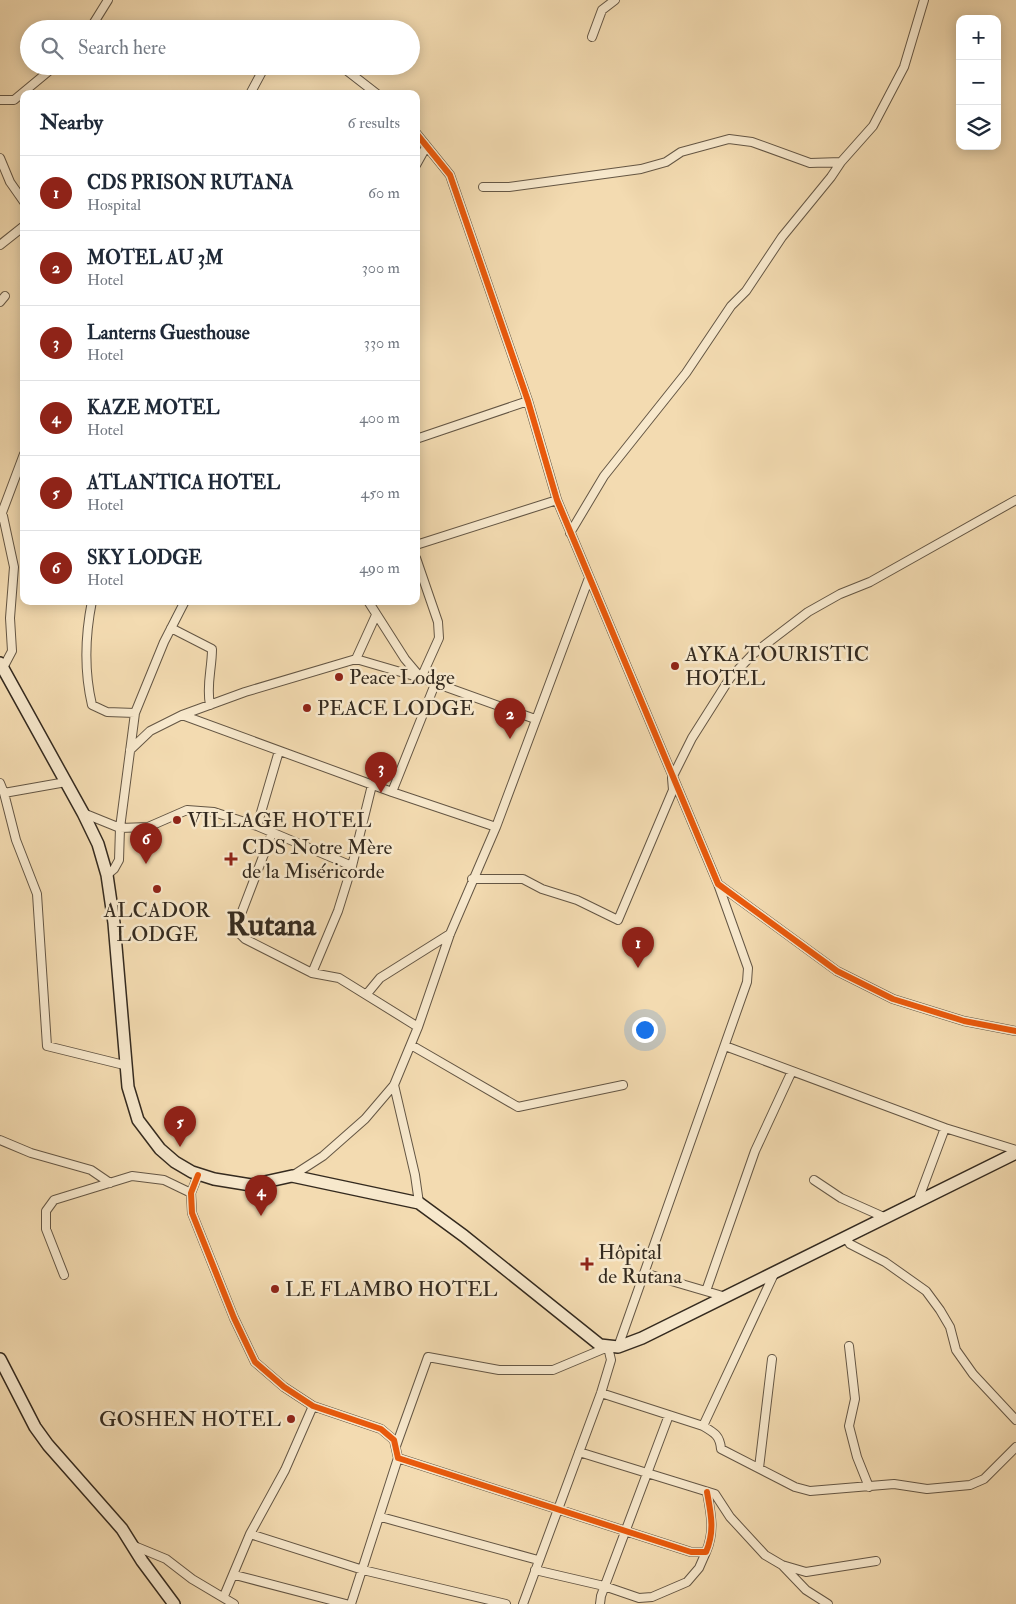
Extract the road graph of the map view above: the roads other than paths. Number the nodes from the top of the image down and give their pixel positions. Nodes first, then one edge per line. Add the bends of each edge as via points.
1 (108, 0) edge
2 (615, 0) edge
3 (924, 0) edge
4 (96, 20) edge
5 (592, 37) dead end
6 (44, 75) edge
7 (260, 75) edge
8 (353, 75) edge
9 (26, 90) edge
10 (252, 90) edge
11 (372, 90) edge
12 (20, 95) edge
13 (0, 100) edge
14 (420, 139) edge
15 (426, 147) junction
16 (0, 158) edge
17 (420, 158) edge
18 (841, 162) junction
19 (483, 187) dead end
20 (20, 196) edge
21 (20, 229) edge
22 (0, 245) edge
23 (528, 401) junction
24 (420, 438) edge
25 (20, 465) edge
26 (557, 500) junction
27 (1016, 500) edge
28 (1, 517) edge
29 (570, 533) junction
30 (420, 544) edge
31 (420, 570) edge
32 (589, 578) junction
33 (91, 605) edge
34 (183, 605) edge
35 (370, 605) edge
36 (376, 615) junction
37 (171, 628) junction
38 (356, 659) junction
39 (2, 665) edge
40 (421, 678) junction
41 (435, 684) junction
42 (210, 705) junction
43 (135, 714) junction
44 (182, 715) junction
45 (535, 719) junction
46 (130, 750) junction
47 (279, 751) junction
48 (672, 778) junction
49 (66, 782) junction
50 (0, 783) edge
51 (372, 785) junction
52 (392, 792) junction
53 (4, 793) junction
54 (84, 813) junction
55 (257, 826) junction
56 (496, 827) junction
57 (120, 828) junction
58 (272, 833) junction
59 (352, 866) junction
60 (107, 876) junction
61 (472, 879) junction
62 (718, 884) junction
63 (450, 934) junction
64 (312, 974) junction
65 (366, 995) junction
66 (418, 1027) junction
67 (1016, 1030) edge
68 (411, 1045) junction
69 (725, 1046) junction
70 (124, 1065) junction
71 (792, 1071) junction
72 (394, 1085) junction
73 (623, 1085) dead end
74 (945, 1128) junction
75 (0, 1140) edge
76 (1016, 1152) edge
77 (198, 1175) junction
78 (292, 1176) junction
79 (814, 1180) dead end
80 (110, 1183) junction
81 (191, 1193) junction
82 (419, 1203) junction
83 (917, 1203) junction
84 (886, 1218) junction
85 (845, 1237) junction
86 (644, 1273) junction
87 (774, 1274) junction
88 (64, 1275) dead end
89 (706, 1291) junction
90 (726, 1297) junction
91 (849, 1346) dead end
92 (613, 1347) junction
93 (0, 1359) edge
94 (772, 1359) dead end
95 (601, 1392) junction
96 (312, 1406) junction
97 (669, 1416) junction
98 (1016, 1420) edge
99 (703, 1426) junction
100 (395, 1446) junction
101 (1016, 1447) edge
102 (579, 1452) junction
103 (398, 1458) junction
104 (759, 1468) junction
105 (648, 1474) junction
106 (869, 1487) junction
107 (707, 1492) junction
108 (557, 1510) junction
109 (381, 1517) junction
110 (626, 1532) junction
111 (250, 1534) junction
112 (132, 1545) junction
113 (706, 1552) junction
114 (538, 1560) junction
115 (876, 1561) dead end
116 (782, 1565) junction
117 (363, 1570) junction
118 (535, 1570) junction
119 (234, 1575) junction
120 (604, 1586) junction
121 (224, 1596) junction
122 (174, 1604) edge
123 (234, 1604) edge
124 (346, 1604) edge
125 (351, 1604) edge
126 (506, 1604) edge
127 (523, 1604) edge
128 (600, 1604) edge
129 (828, 1604) edge

1 - 4 street
2 - 5 street via 602,10
3 - 18 street via 896,84 873,126
6 - 9 street
7 - 10 street
8 - 11 street
12 - 13 street via 14,100
14 - 15 street
15 - 17 street
15 - 23 street via 450,175
16 - 20 street
18 - 19 street via 810,163 752,142 723,139 642,169 509,187
18 - 29 street via 782,237 746,291 731,306 686,373 604,476
21 - 22 street
23 - 24 street
23 - 26 street
25 - 28 street
26 - 29 street
26 - 30 street
27 - 48 street via 870,582 808,612 753,654 730,678 692,738
28 - 39 street via 14,567 10,618 12,651
29 - 32 street
31 - 40 street via 438,622 439,638
32 - 45 street
32 - 48 street
33 - 43 street via 86,639 86,683 92,705 107,712
34 - 37 street
35 - 36 street
36 - 38 street
36 - 40 street
37 - 42 street via 212,649 207,687
37 - 43 street
38 - 40 street
38 - 42 street
39 - 49 main road
40 - 41 street
41 - 45 street
41 - 52 street
42 - 44 street
43 - 46 street
44 - 46 street via 150,731
44 - 47 street
45 - 56 street
46 - 57 street
47 - 51 street
47 - 55 street
48 - 61 street via 672,790 618,920 577,900 542,890 523,879
48 - 62 street
49 - 53 street
49 - 54 main road
50 - 53 street
51 - 52 street
51 - 59 street
52 - 56 street
53 - 70 street via 16,840 37,894 47,1046
54 - 57 street
54 - 60 main road via 98,844
55 - 57 street via 214,812 187,810 148,827
55 - 58 street
56 - 61 street
57 - 60 street via 118,860
58 - 59 street
58 - 64 street via 238,922 238,932 244,939
59 - 64 street via 338,911
60 - 70 main road via 114,923
61 - 63 street
62 - 67 street via 837,971 893,1000 964,1021
62 - 69 street via 748,968 747,982
63 - 65 street via 380,978
63 - 66 street
64 - 65 street via 339,978
65 - 66 street
66 - 68 street
68 - 72 street
68 - 73 street via 518,1107
69 - 71 street
69 - 86 street
70 - 77 main road via 133,1106 147,1135 175,1162
71 - 74 street
71 - 89 street via 755,1151
72 - 78 street via 365,1119 323,1156
72 - 82 street
74 - 76 street
74 - 83 street
75 - 80 street via 31,1153 91,1170
76 - 83 main road
77 - 78 main road via 251,1185
77 - 81 street
78 - 82 main road
79 - 84 street via 841,1198
80 - 81 street via 132,1176 164,1180
80 - 88 street via 54,1200 46,1211 46,1229
81 - 96 street via 192,1213 255,1362
82 - 92 main road via 600,1345
83 - 84 main road
84 - 85 main road
85 - 87 main road
85 - 98 street via 850,1244 885,1262 926,1291 950,1327 956,1350 972,1374
86 - 89 street
86 - 92 street
87 - 90 main road
87 - 99 street
89 - 90 street
90 - 92 main road
91 - 106 street via 855,1399 849,1426 856,1457
92 - 95 street
92 - 100 street via 553,1370 499,1370 428,1357
93 - 112 main road via 35,1427
94 - 104 street
95 - 97 street
95 - 102 street
96 - 100 street via 381,1429 394,1440
96 - 111 street via 285,1470
97 - 99 street
97 - 105 street
99 - 104 street via 716,1433 721,1440 721,1449
100 - 103 street
101 - 106 street via 984,1479 970,1485 927,1489 894,1484
102 - 105 street
102 - 108 street
103 - 108 street
103 - 109 street
104 - 106 street via 795,1487 810,1491
105 - 107 street
105 - 110 street
107 - 113 street via 713,1523
107 - 116 street via 716,1494 730,1517 765,1555
108 - 110 street
108 - 114 street
109 - 114 street
109 - 117 street
110 - 113 street via 691,1552
110 - 120 street
111 - 117 street
111 - 119 street
112 - 121 street via 166,1559 192,1579
112 - 122 main road
113 - 120 street via 699,1568 687,1582 652,1597 638,1598
114 - 118 street
115 - 116 street via 806,1572
116 - 129 street via 806,1590
117 - 125 street
117 - 126 street
118 - 120 street
118 - 127 street
119 - 121 street
119 - 124 street
120 - 128 street
121 - 123 street

